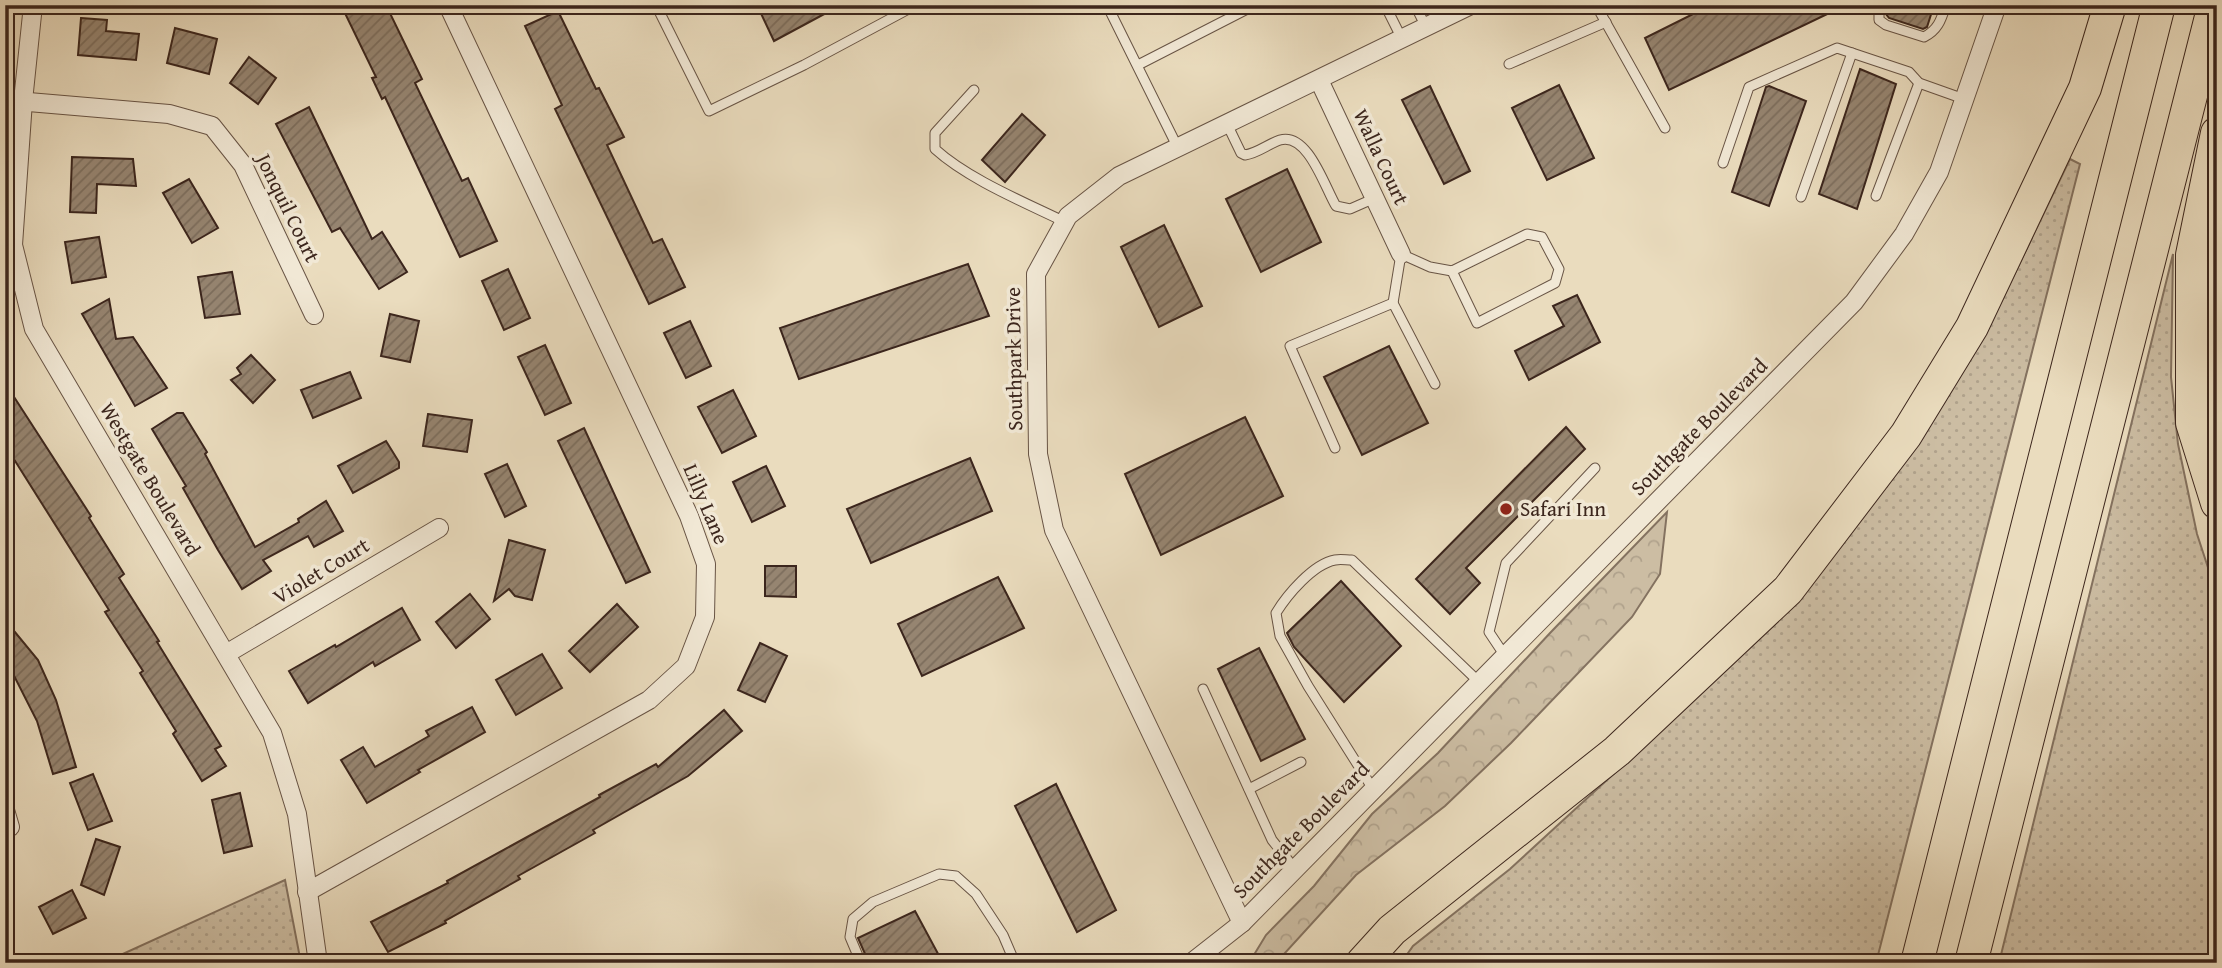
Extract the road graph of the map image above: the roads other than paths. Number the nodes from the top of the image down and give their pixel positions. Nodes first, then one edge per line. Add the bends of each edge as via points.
1 (33, 5) edge
2 (448, 5) edge
3 (656, 5) edge
4 (916, 5) edge
5 (1107, 5) edge
6 (1255, 5) edge
7 (1385, 5) edge
8 (1415, 5) edge
9 (1471, 5) edge
10 (1596, 5) edge
11 (1879, 5) edge
12 (1946, 5) edge
13 (1997, 5) edge
14 (2110, 5) edge
15 (2159, 5) edge
16 (2214, 5) edge
17 (1606, 22) junction
18 (1426, 27) junction
19 (1402, 39) junction
20 (1852, 53) junction
21 (1509, 64) dead end
22 (1138, 65) junction
23 (1319, 80) junction
24 (1919, 83) junction
25 (974, 90) dead end
26 (1964, 99) junction
27 (14, 101) edge
28 (1227, 124) junction
29 (1665, 128) dead end
30 (2217, 133) edge
31 (1178, 148) junction
32 (1723, 163) dead end
33 (1875, 196) dead end
34 (1801, 197) dead end
35 (1375, 198) junction
36 (1065, 222) junction
37 (1401, 254) junction
38 (1452, 271) junction
39 (1393, 303) junction
40 (314, 315) dead end
41 (1435, 384) dead end
42 (1335, 448) dead end
43 (1595, 468) dead end
44 (2217, 503) edge
45 (439, 528) dead end
46 (226, 654) junction
47 (1505, 656) junction
48 (1479, 682) junction
49 (1203, 689) dead end
50 (1301, 762) dead end
51 (1249, 789) junction
52 (1373, 789) junction
53 (1295, 869) junction
54 (307, 892) junction
55 (1242, 923) junction
56 (318, 963) edge
57 (862, 963) edge
58 (1015, 963) edge
59 (1191, 963) edge
60 (1362, 963) edge
61 (1917, 963) edge
62 (1971, 963) edge

1 - 27 street, Westgate Boulevard
2 - 54 street, Lilly Lane via 689,516 706,564 705,617 686,666 649,700
3 - 4 lane via 709,111
5 - 22 lane
6 - 22 lane
7 - 19 lane
8 - 18 lane
9 - 18 street, Southpark Drive
10 - 17 lane
11 - 12 lane via 1879,20 1886,25 1924,37 1939,26
13 - 26 street, Southgate Boulevard
14 - 60 highway via 2085,88 1972,327 1906,435 1788,590 1617,751 1392,930
15 - 61 highway
16 - 62 highway
17 - 21 lane
17 - 29 lane
18 - 19 street, Southpark Drive
19 - 23 street, Southpark Drive
20 - 24 lane via 1909,72
20 - 32 lane via 1837,48 1749,87
20 - 34 lane
22 - 31 lane
23 - 28 street, Southpark Drive
23 - 35 street, Walla Court
24 - 26 lane
24 - 33 lane
25 - 36 lane via 935,133 934,149 970,174
26 - 47 street, Southgate Boulevard via 1939,172 1905,234 1854,302
27 - 40 street, Jonquil Court via 169,114 212,126 243,165
27 - 46 street, Westgate Boulevard via 13,244 34,329
28 - 31 street, Southpark Drive
28 - 35 lane via 1245,155 1282,139 1303,147 1336,206 1350,209
30 - 44 highway via 2192,255 2192,423
31 - 36 street, Southpark Drive via 1118,176
35 - 37 street, Walla Court
36 - 55 street, Southpark Drive via 1036,274 1038,454 1054,530
37 - 38 lane
37 - 39 lane
38 - 38 lane via 1477,323 1555,283 1559,269 1542,237 1527,234
39 - 41 lane
39 - 42 lane via 1290,346
43 - 47 lane via 1506,563 1489,632
45 - 46 street, Violet Court
46 - 54 street, Westgate Boulevard via 272,733 297,814
47 - 48 street, Southgate Boulevard
48 - 52 street, Southgate Boulevard
48 - 52 lane via 1352,560 1333,560 1286,596 1276,613 1280,636
49 - 51 lane
50 - 51 lane
51 - 53 lane via 1272,840
52 - 53 street, Southgate Boulevard
53 - 55 street, Southgate Boulevard
54 - 56 street, Westgate Boulevard
55 - 59 street, Southgate Boulevard
57 - 58 lane via 850,937 853,919 873,902 939,874 956,876 976,894

